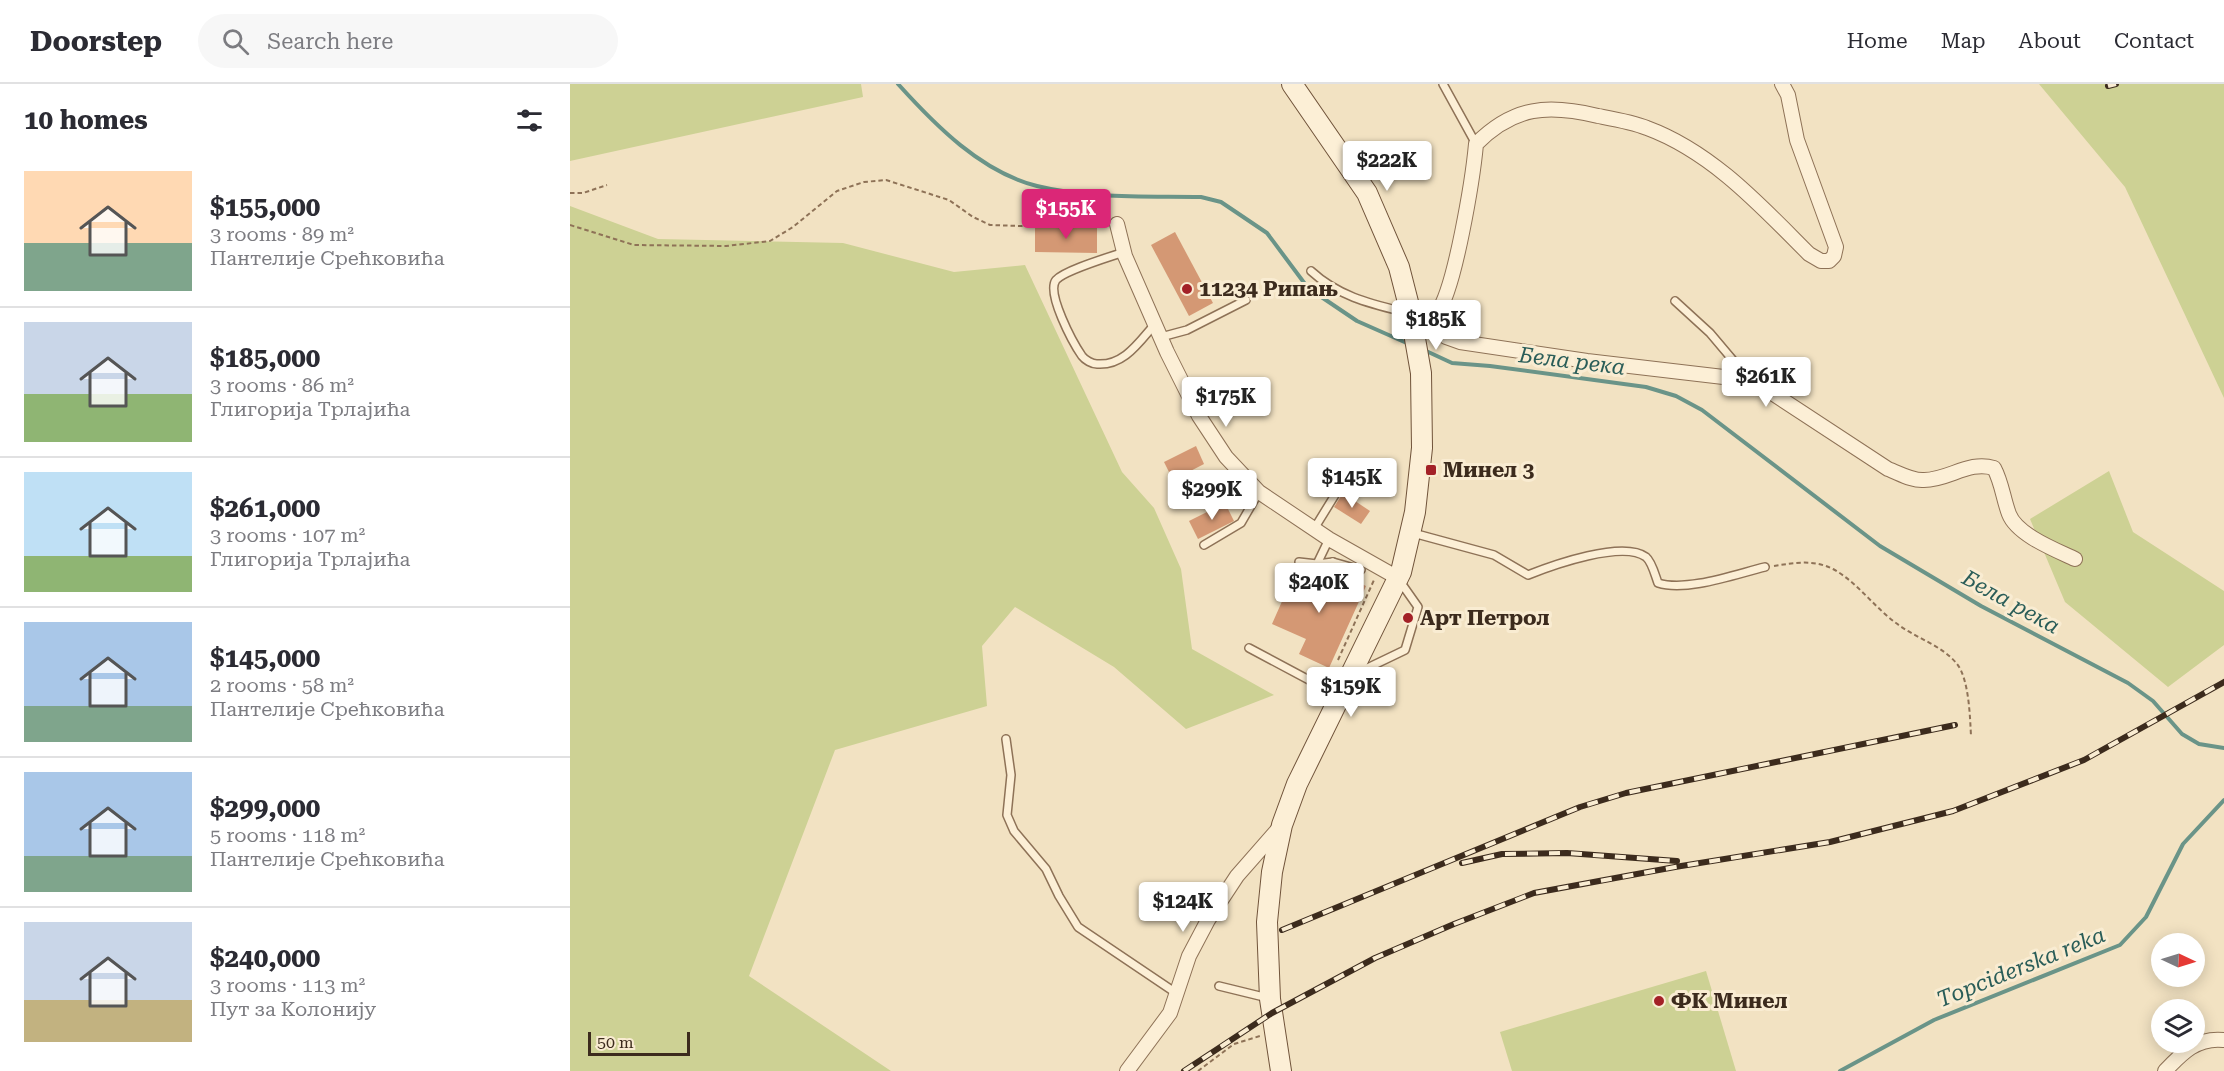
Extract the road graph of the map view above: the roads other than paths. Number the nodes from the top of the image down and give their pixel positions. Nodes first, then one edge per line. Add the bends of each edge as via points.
1 (1293, 84) edge
2 (1443, 84) edge
3 (1782, 84) edge
4 (1476, 144) junction
5 (1117, 224) road end
6 (1124, 252) junction
7 (1311, 271) dead end
8 (1246, 300) dead end
9 (1675, 301) dead end
10 (1417, 324) junction
11 (1158, 331) junction
12 (1749, 380) junction
13 (1346, 477) dead end
14 (1260, 492) junction
15 (1314, 529) junction
16 (1410, 532) junction
17 (1329, 539) junction
18 (1204, 545) dead end
19 (2075, 559) dead end
20 (1299, 562) dead end
21 (1333, 562) junction
22 (1317, 564) junction
23 (1765, 567) road end
24 (1361, 570) dead end
25 (1398, 578) junction
26 (1319, 589) dead end
27 (1249, 648) dead end
28 (1343, 670) junction
29 (1341, 697) junction
30 (1006, 739) dead end
31 (1282, 825) junction
32 (1220, 986) dead end
33 (1176, 993) junction
34 (1270, 999) junction
35 (2224, 1040) edge
36 (1127, 1071) edge
37 (1281, 1071) edge
38 (2165, 1071) edge

1 - 10 street via 1367,193 1399,267
2 - 4 lane
3 - 4 street via 1797,140 1836,247 1829,261 1809,254 1713,164 1670,137 1645,127 1561,108 1536,109 1511,118
4 - 10 street via 1446,296 1437,313
5 - 6 street
6 - 11 street
6 - 11 lane via 1057,280 1053,289 1057,308 1083,358 1094,364 1122,359
7 - 10 lane via 1345,295
8 - 11 lane via 1187,330
9 - 12 lane via 1710,333
10 - 12 street via 1460,342
10 - 16 street via 1422,448
11 - 14 street via 1199,416 1226,457
12 - 19 street via 1888,469 1908,477 1924,481 1973,466 1994,468 2016,525
13 - 15 lane
14 - 15 street
14 - 18 lane via 1240,523
15 - 17 street
16 - 23 lane via 1494,555 1528,575 1618,550 1635,551 1648,559 1658,583 1669,586
16 - 25 street
17 - 22 lane
17 - 25 street
20 - 22 lane
21 - 22 lane
21 - 24 lane
21 - 26 lane
25 - 28 street
25 - 28 lane via 1418,607 1406,650
27 - 29 lane
28 - 29 street
29 - 31 street via 1297,784
30 - 33 lane via 1011,775 1007,815 1014,831 1046,869 1078,927
31 - 33 street via 1237,876 1208,920
31 - 34 street via 1267,922
32 - 34 lane
33 - 36 street via 1170,1013
34 - 37 street
35 - 38 street via 2195,1044

